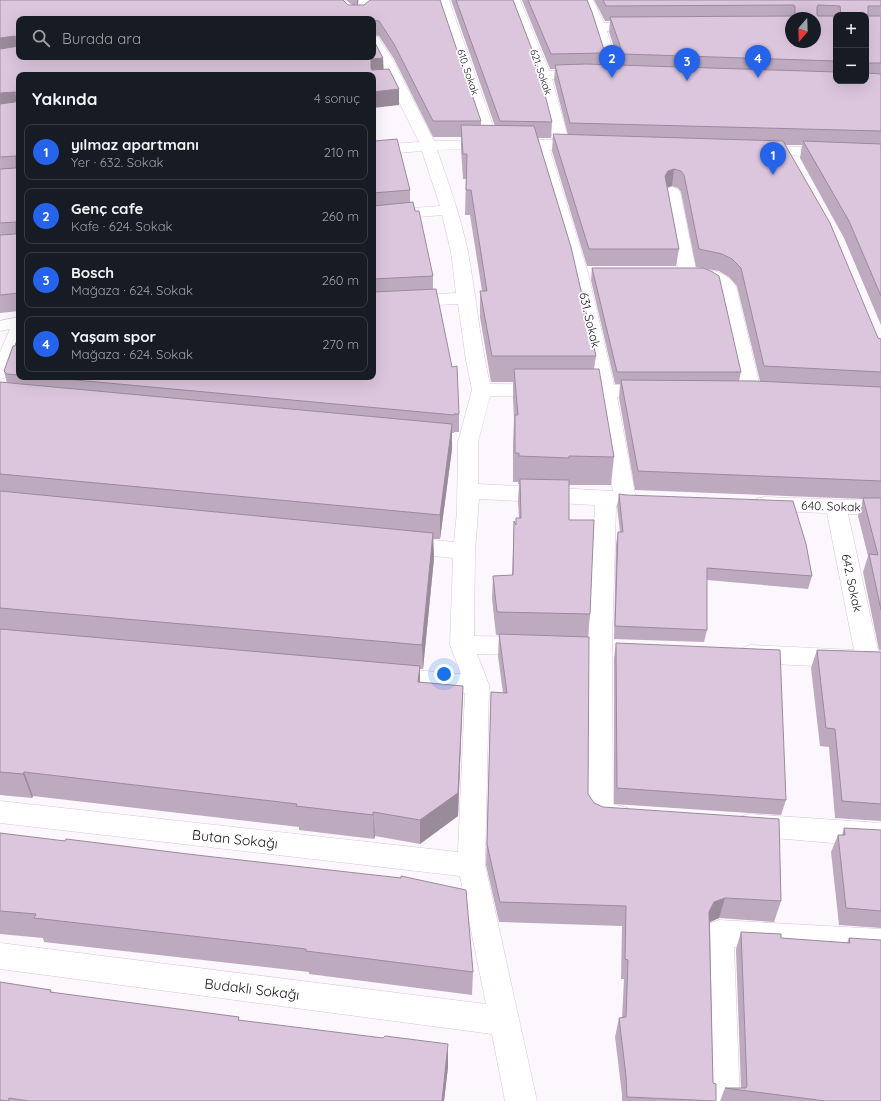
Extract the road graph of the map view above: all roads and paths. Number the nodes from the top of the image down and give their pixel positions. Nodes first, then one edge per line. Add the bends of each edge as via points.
1 (365, 0) edge
2 (443, 0) edge
3 (514, 0) edge
4 (587, 0) edge
5 (347, 9) edge
6 (356, 16) edge
7 (360, 16) edge
8 (599, 26) junction
9 (655, 26) edge
10 (376, 44) edge
11 (544, 75) junction
12 (614, 75) junction
13 (630, 76) edge
14 (492, 143) junction
15 (541, 145) junction
16 (562, 145) junction
17 (428, 146) junction
18 (600, 146) edge
19 (376, 150) edge
20 (749, 150) edge
21 (881, 154) edge
22 (672, 192) edge
23 (449, 210) junction
24 (376, 216) edge
25 (466, 298) junction
26 (376, 302) edge
27 (16, 323) edge
28 (0, 326) edge
29 (16, 337) edge
30 (0, 373) edge
31 (482, 390) junction
32 (606, 390) junction
33 (667, 391) edge
34 (751, 391) edge
35 (468, 491) junction
36 (624, 499) junction
37 (742, 503) edge
38 (836, 507) junction
39 (881, 508) edge
40 (385, 543) edge
41 (464, 551) junction
42 (462, 645) junction
43 (546, 647) edge
44 (726, 653) edge
45 (875, 659) edge
46 (365, 675) edge
47 (477, 685) junction
48 (0, 812) edge
49 (638, 817) edge
50 (724, 823) edge
51 (881, 835) edge
52 (471, 866) junction
53 (881, 942) edge
54 (0, 956) edge
55 (503, 1021) junction
56 (521, 1101) edge
57 (724, 1101) edge

1 - 7 street via 366,10
2 - 14 street, 610. Sokak
3 - 11 street, 621. Sokak
4 - 8 street
5 - 6 street
8 - 9 street
8 - 12 street
10 - 17 street via 385,58 388,79
11 - 12 street
11 - 16 street, 621. Sokak
12 - 13 street
14 - 15 street
14 - 17 street
15 - 16 street
15 - 32 street, 631. Sokak via 587,273
16 - 18 street
17 - 19 street
17 - 23 street
20 - 21 street via 791,158
22 - 34 street via 681,274 701,273 723,280
23 - 24 street
23 - 25 street
25 - 26 street
25 - 31 street
27 - 28 street
29 - 30 street
31 - 32 street
31 - 35 street via 460,442
32 - 33 street
32 - 36 street, 631. Sokak
35 - 36 street
35 - 41 street
36 - 49 street, 631. Sokak via 601,648 600,815
37 - 38 street, 640. Sokak
38 - 39 street, 640. Sokak
38 - 45 street, 642. Sokak
40 - 41 street
41 - 42 street
42 - 43 street
42 - 47 street
44 - 45 street
46 - 47 street
47 - 52 street
48 - 52 street, Butan Sokağı
50 - 51 street
52 - 55 street
53 - 57 street via 720,933
54 - 55 street, Budaklı Sokağı
55 - 56 street

